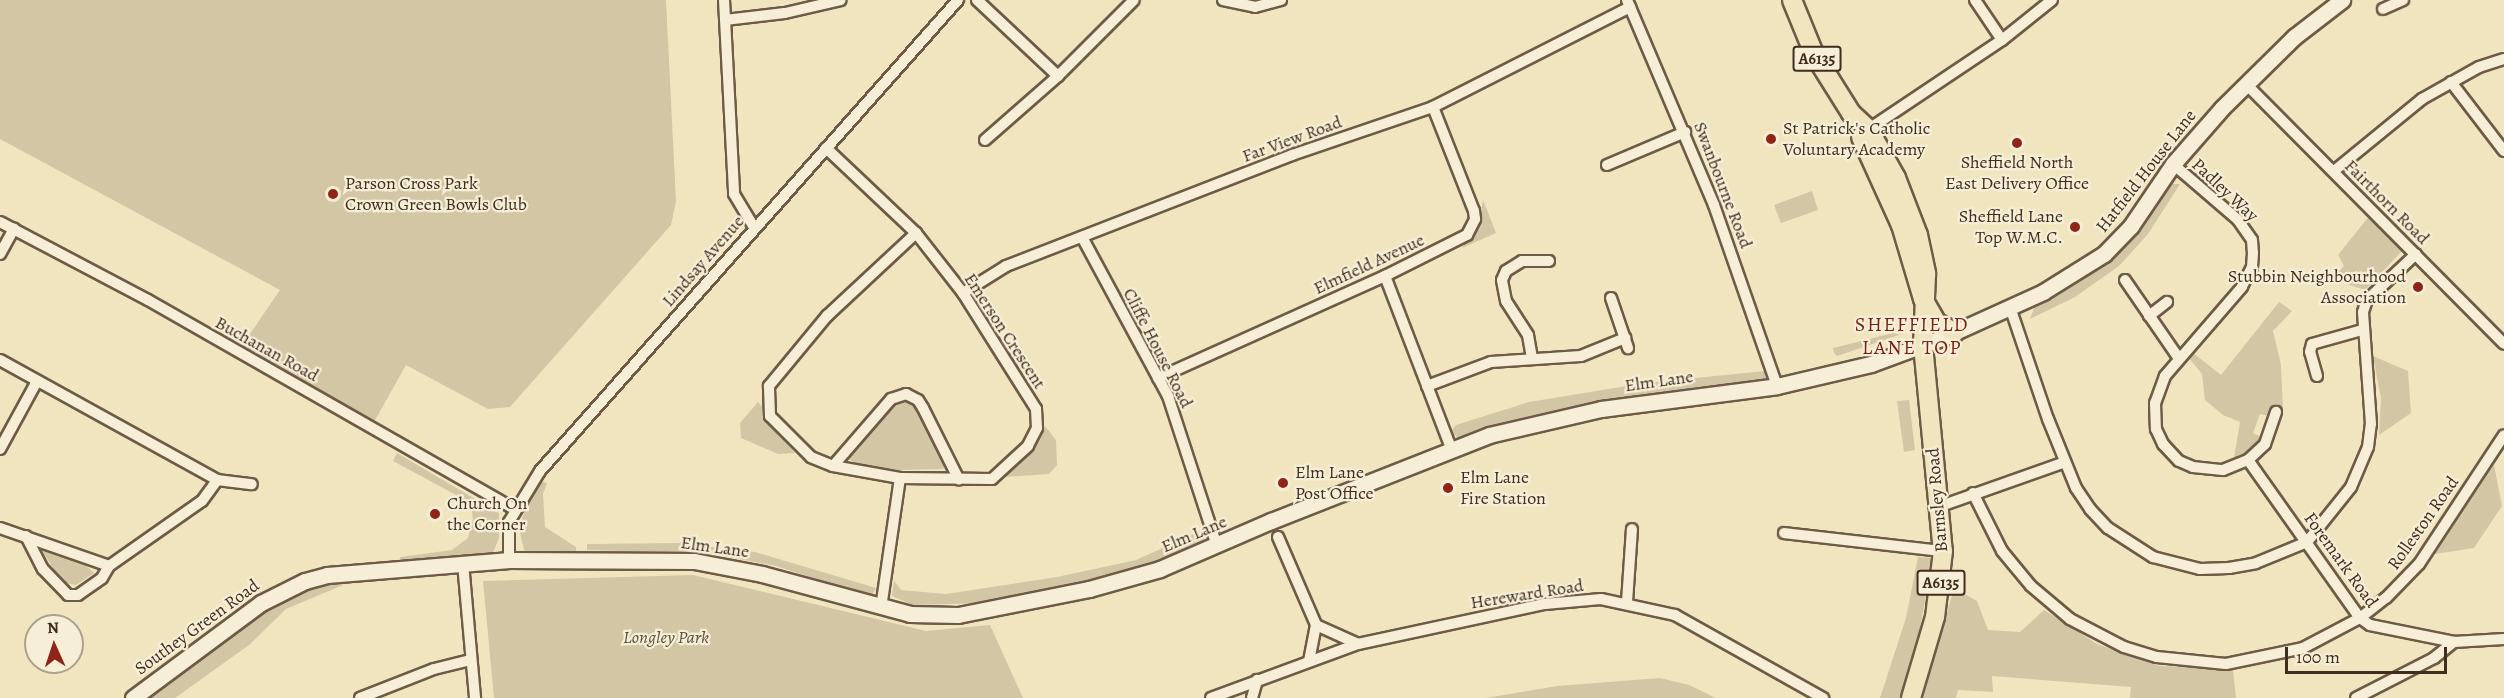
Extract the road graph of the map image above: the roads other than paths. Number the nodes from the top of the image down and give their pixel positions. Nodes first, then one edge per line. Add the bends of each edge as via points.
1 (724, 0) edge
2 (958, 0) edge
3 (977, 0) edge
4 (1134, 0) edge
5 (1223, 0) edge
6 (1281, 0) edge
7 (1792, 0) edge
8 (1975, 0) edge
9 (2052, 0) edge
10 (2342, 0) edge
11 (2403, 0) edge
12 (842, 3) edge
13 (1628, 4) edge
14 (2383, 9) dead end
15 (725, 20) junction
16 (2002, 40) junction
17 (2504, 59) edge
18 (1058, 76) junction
19 (2451, 81) junction
20 (2246, 84) junction
21 (1433, 107) junction
22 (1685, 132) junction
23 (1864, 132) junction
24 (985, 140) dead end
25 (826, 148) junction
26 (2504, 151) edge
27 (2173, 164) junction
28 (1607, 165) dead end
29 (2334, 171) junction
30 (0, 222) edge
31 (754, 228) junction
32 (14, 229) junction
33 (916, 233) junction
34 (1082, 237) junction
35 (0, 254) edge
36 (2416, 254) junction
37 (1550, 261) dead end
38 (1385, 276) junction
39 (2125, 280) dead end
40 (963, 293) junction
41 (1611, 298) dead end
42 (1923, 299) junction
43 (2167, 302) dead end
44 (2010, 307) junction
45 (2149, 316) junction
46 (2362, 330) junction
47 (1955, 332) junction
48 (2504, 344) edge
49 (1923, 345) junction
50 (2178, 357) junction
51 (1532, 358) junction
52 (0, 360) edge
53 (2318, 376) dead end
54 (1158, 378) junction
55 (37, 381) junction
56 (1427, 386) junction
57 (1777, 386) junction
58 (2276, 412) dead end
59 (2504, 435) edge
60 (1451, 448) junction
61 (0, 449) edge
62 (2248, 460) junction
63 (2065, 462) junction
64 (833, 466) junction
65 (900, 478) junction
66 (217, 480) junction
67 (959, 480) junction
68 (252, 484) dead end
69 (1973, 493) junction
70 (1938, 507) junction
71 (515, 509) junction
72 (0, 528) edge
73 (1632, 529) dead end
74 (1784, 534) dead end
75 (26, 536) junction
76 (1278, 537) dead end
77 (2307, 542) junction
78 (1217, 546) junction
79 (1943, 551) junction
80 (509, 560) junction
81 (463, 563) junction
82 (109, 566) junction
83 (1627, 602) junction
84 (881, 608) junction
85 (2360, 618) junction
86 (1316, 626) junction
87 (2504, 639) edge
88 (2454, 642) junction
89 (1358, 644) junction
90 (471, 660) junction
91 (1309, 660) junction
92 (1257, 680) junction
93 (2362, 697) edge
94 (133, 698) edge
95 (360, 698) edge
96 (475, 698) edge
97 (1210, 698) edge
98 (1252, 698) edge
99 (1823, 698) edge
100 (1911, 698) edge

1 - 15 street
2 - 25 street, Lindsay Avenue
3 - 18 street
4 - 18 street
5 - 6 street via 1255,7
7 - 23 main road, Barnsley Road / A6135 via 1814,54
8 - 16 street
9 - 16 street
10 - 20 street, Hatfield House Lane via 2294,37
11 - 14 street
12 - 15 street
13 - 21 street, Far View Road
13 - 22 street, Swanbourne Road
15 - 31 street via 734,194
16 - 23 street
17 - 19 street
18 - 24 street
19 - 26 street
19 - 29 street via 2393,118
20 - 27 street, Hatfield House Lane
20 - 29 street, Fairthorn Road
21 - 34 street, Far View Road via 1292,155
21 - 38 street, Elmfield Avenue via 1475,219 1467,235 1458,241
22 - 28 street
22 - 57 street, Swanbourne Road
23 - 42 main road, Barnsley Road / A6135 via 1896,178 1918,235 1926,274
25 - 31 street, Lindsay Avenue
25 - 33 street, Emerson Crescent
27 - 44 street, Hatfield House Lane via 2131,226 2104,254 2069,279
27 - 50 street, Padley Way via 2238,220 2252,240 2253,253 2252,267 2242,287
29 - 36 street, Fairthorn Road
30 - 32 street, Buchanan Road
31 - 71 street, Lindsay Avenue via 540,471
32 - 35 street
32 - 71 street, Buchanan Road via 148,300
33 - 40 street, Emerson Crescent
33 - 64 street, Emerson Crescent via 827,316 769,386 768,405 778,428 811,458
34 - 40 street, Far View Road via 1006,266
34 - 54 street, Cliffe House Road
36 - 46 street via 2367,300
36 - 48 street, Fairthorn Road
37 - 51 street via 1522,261 1506,271 1502,280 1506,301 1528,335
38 - 54 street, Elmfield Avenue
38 - 56 street
39 - 45 street
40 - 67 street, Emerson Crescent via 1038,418 1028,446 1004,470 992,479
41 - 51 street via 1626,343 1581,356
42 - 47 main road via 1936,323
42 - 49 main road, Barnsley Road / A6135
43 - 45 street
44 - 47 street, Hatfield House Lane
44 - 63 street
45 - 50 street
46 - 53 street via 2312,344 2310,352
46 - 77 street via 2372,397 2368,447 2351,487
47 - 49 street, Hatfield House Lane
49 - 57 street, Elm Lane via 1837,374
49 - 70 main road, Barnsley Road / A6135
50 - 62 street, Padley Way via 2158,389 2155,403 2156,429 2163,444 2179,461 2208,470 2237,467
51 - 56 street via 1491,362
52 - 55 street
54 - 78 street, Cliffe House Road via 1168,396
55 - 61 street
55 - 66 street
56 - 60 street
57 - 60 street, Elm Lane via 1601,409
58 - 62 street via 2272,433
59 - 85 street, Rolleston Road via 2419,564
60 - 78 street, Elm Lane
62 - 77 street, Foremark Road
63 - 69 street
63 - 77 street via 2090,509 2129,544 2153,557 2200,569 2229,568 2256,563
64 - 65 street, Emerson Crescent
64 - 67 street via 891,399 906,394 923,408
65 - 67 street, Emerson Crescent
65 - 84 street
66 - 68 street
66 - 82 street via 202,501
69 - 70 street
69 - 85 street, Rolleston Road via 2002,550 2031,586 2070,619 2124,647 2196,663 2250,661 2303,648
70 - 79 main road, Barnsley Road / A6135
71 - 80 street, Lindsay Avenue via 509,522
72 - 75 street
73 - 83 street
74 - 79 street
75 - 82 street
75 - 82 street via 43,569 68,595 78,595 102,578
76 - 86 street
77 - 85 street, Foremark Road
78 - 84 street, Elm Lane via 1124,580 987,610 934,615
79 - 100 main road, Barnsley Road / A6135 via 1935,617
80 - 81 street, Elm Lane
80 - 84 street, Elm Lane via 694,561 762,574
81 - 90 street
81 - 94 street, Southey Green Road via 346,573 305,581 261,603
83 - 89 street, Hereward Road via 1584,600 1545,604
83 - 99 street, Hereward Road via 1676,615
85 - 88 street, Foremark Road via 2381,629
86 - 89 street
86 - 91 street
87 - 88 street, Foremark Road
88 - 93 street via 2434,658
89 - 91 street, Hereward Road
90 - 95 street
90 - 96 street
91 - 92 street, Hereward Road
92 - 97 street, Hereward Road
92 - 98 street

